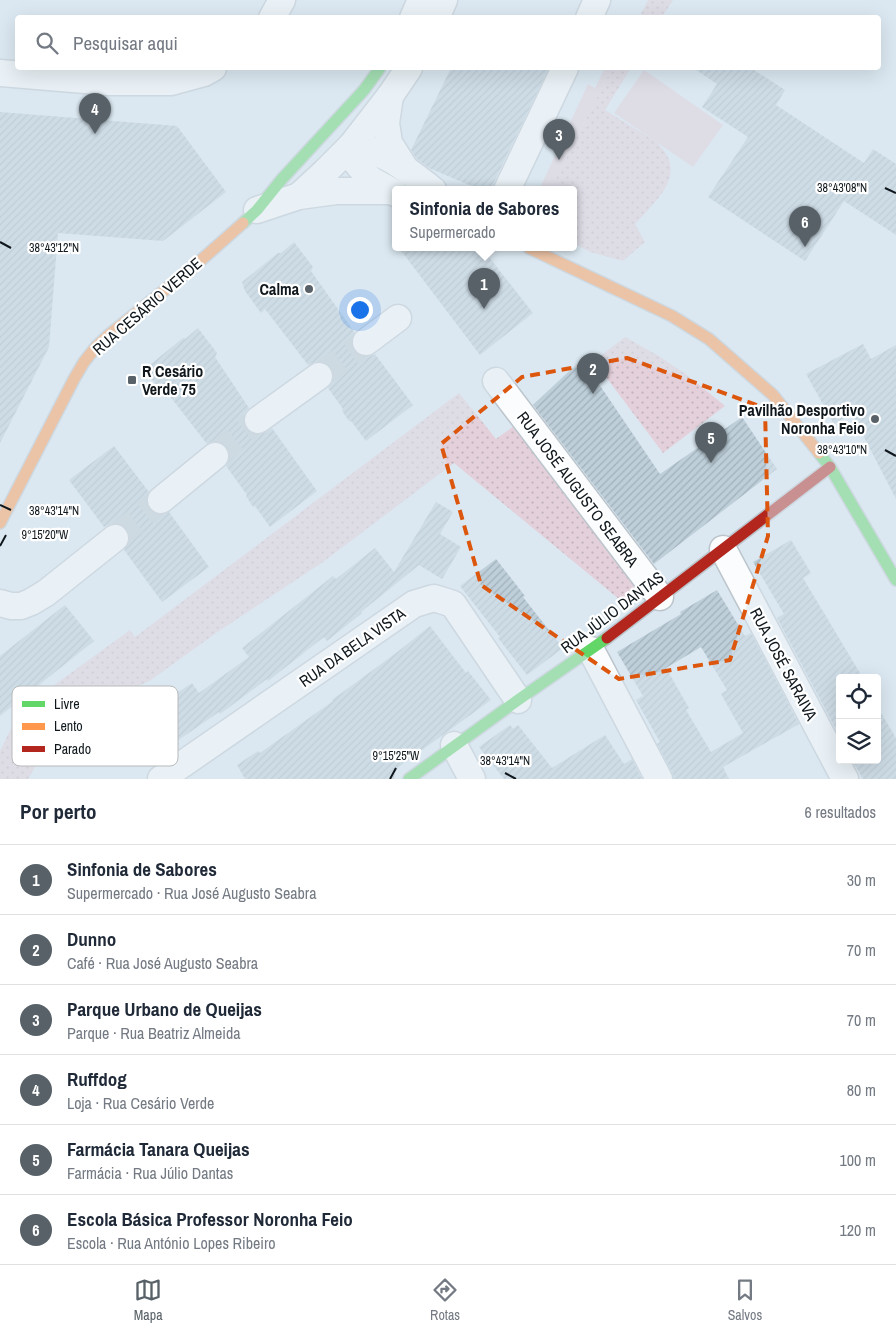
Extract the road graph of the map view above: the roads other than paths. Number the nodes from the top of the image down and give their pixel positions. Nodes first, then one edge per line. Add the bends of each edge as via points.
1 (282, 0) edge
2 (421, 0) edge
3 (444, 0) edge
4 (598, 0) edge
5 (274, 15) edge
6 (414, 15) edge
7 (437, 15) edge
8 (590, 15) edge
9 (209, 70) edge
10 (379, 70) edge
11 (408, 70) edge
12 (565, 70) edge
13 (0, 73) edge
14 (390, 96) junction
15 (331, 126) junction
16 (352, 145) junction
17 (404, 167) junction
18 (428, 186) edge
19 (509, 186) edge
20 (392, 191) edge
21 (392, 192) edge
22 (299, 196) junction
23 (257, 210) junction
24 (535, 251) edge
25 (398, 318) dead end
26 (366, 342) tunnel mouth
27 (319, 376) tunnel mouth
28 (496, 380) dead end
29 (258, 420) tunnel mouth
30 (215, 456) tunnel mouth
31 (830, 467) junction
32 (160, 500) tunnel mouth
33 (0, 523) edge
34 (115, 538) tunnel mouth
35 (723, 549) junction
36 (896, 580) edge
37 (660, 597) junction
38 (0, 603) edge
39 (590, 650) junction
40 (518, 700) junction
41 (454, 745) junction
42 (161, 779) edge
43 (409, 779) edge
44 (472, 779) edge
45 (659, 779) edge
46 (845, 779) edge

1 - 5 street
2 - 6 street
3 - 7 street
4 - 8 street
9 - 13 street via 171,82 109,82
10 - 15 street, RUA CESÁRIO VERDE
11 - 14 street, RUA CESÁRIO VERDE
12 - 19 street
14 - 16 street, RUA CESÁRIO VERDE
14 - 17 street via 386,123 389,143
15 - 16 street
15 - 23 street, RUA CESÁRIO VERDE
16 - 17 street via 365,147
16 - 20 street via 355,160 370,178
16 - 22 street, RUA CESÁRIO VERDE
17 - 18 street
21 - 22 street via 336,191
22 - 23 street, RUA CESÁRIO VERDE
23 - 33 street, RUA CESÁRIO VERDE via 191,269 110,334 84,362
24 - 31 street via 654,306 709,339 773,395
25 - 26 street
27 - 29 street
28 - 37 street, RUA JOSÉ AUGUSTO SEABRA
30 - 32 street
31 - 35 street, RUA JÚLIO DANTAS
31 - 36 street
34 - 38 street via 31,602 21,606
35 - 37 street, RUA JÚLIO DANTAS
35 - 46 street, RUA JOSÉ SARAIVA
37 - 39 street, RUA JÚLIO DANTAS
39 - 40 street, RUA JÚLIO DANTAS
39 - 45 street
40 - 41 street, RUA JÚLIO DANTAS
40 - 42 street, RUA DA BELA VISTA via 453,604 434,598 414,604
41 - 43 street, RUA JÚLIO DANTAS
41 - 44 street

